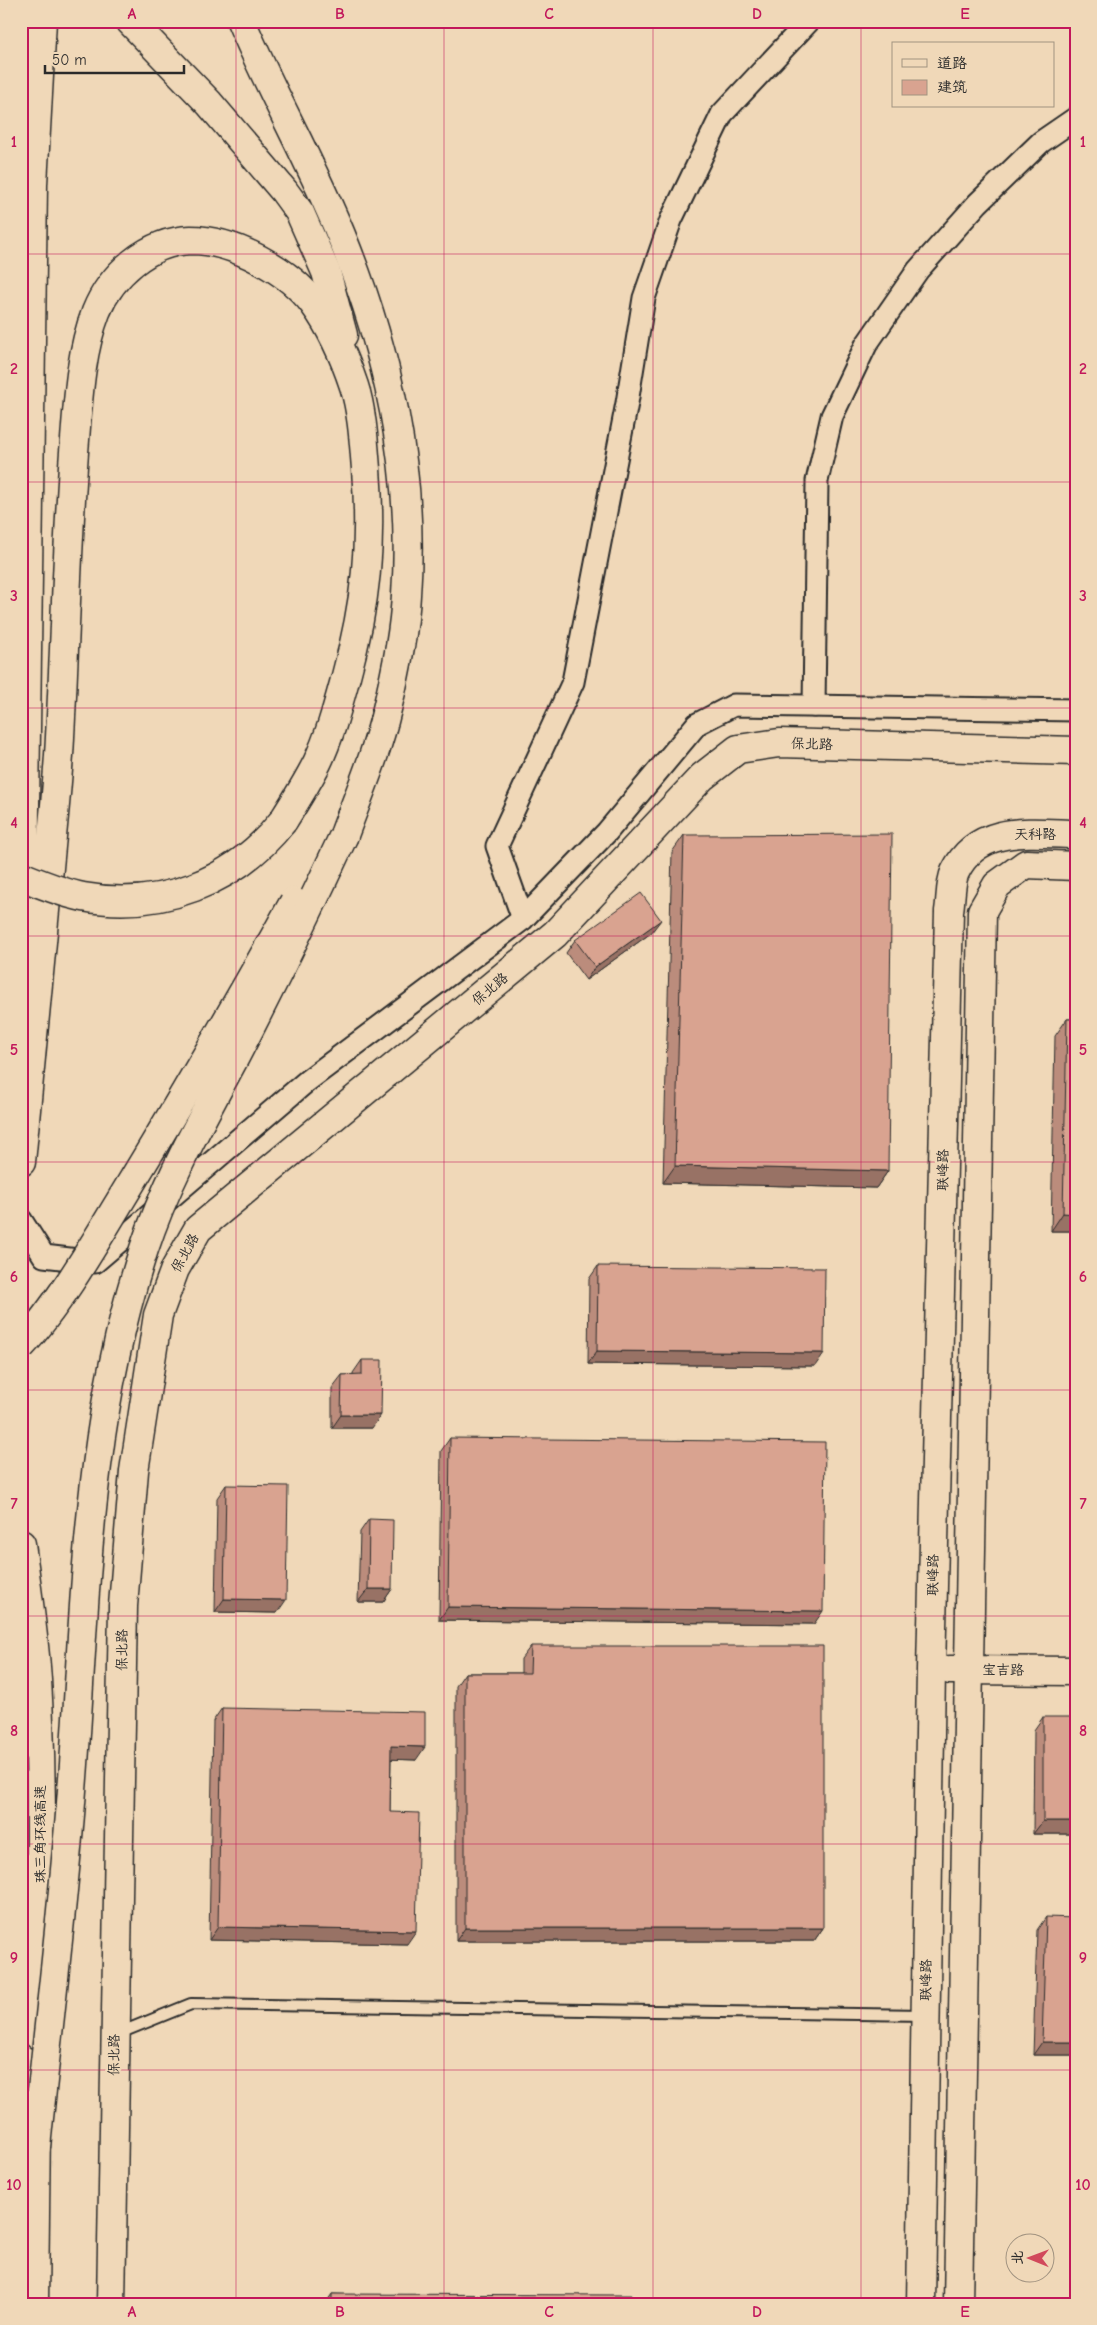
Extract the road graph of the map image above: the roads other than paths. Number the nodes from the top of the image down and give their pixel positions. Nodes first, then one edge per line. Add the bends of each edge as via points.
1 (42, 21) edge
2 (130, 21) edge
3 (241, 21) edge
4 (809, 21) edge
5 (1076, 118) edge
6 (355, 390) junction
7 (814, 706) junction
8 (1076, 710) edge
9 (1076, 751) edge
10 (338, 834) junction
11 (1076, 834) edge
12 (969, 851) joint
13 (1076, 866) edge
14 (21, 876) edge
15 (523, 919) junction
16 (21, 1072) edge
17 (21, 1162) edge
18 (21, 1220) edge
19 (95, 1262) junction
20 (21, 1329) edge
21 (21, 1346) edge
22 (21, 1544) edge
23 (931, 1670) junction
24 (968, 1670) junction
25 (1076, 1671) edge
26 (926, 2015) junction
27 (114, 2035) junction
28 (36, 2147) junction
29 (34, 2304) edge
30 (111, 2304) edge
31 (921, 2304) edge
32 (958, 2304) edge

1 - 16 main road via 33,184
2 - 6 main road via 209,103 284,191 306,226 341,323
3 - 10 main road via 341,235 378,346 395,414 404,473 406,596 398,654 387,711 367,770
4 - 15 street via 722,114 671,220 644,298 627,404 573,682 497,846
5 - 7 street via 1042,142 985,196 918,270 866,345 832,416 818,481
6 - 14 main road, bridge via 369,508 369,550 362,612 328,737 283,821 268,840 238,866 169,895 107,900 60,891
6 - 17 main road via 314,303 267,263 238,250 191,240 170,243 122,270 96,312 79,394 68,536 60,743
7 - 8 street
7 - 15 street via 734,705 697,724 606,832
9 - 27 main road, 保北路 via 779,743 738,750 702,777 555,934 198,1229 175,1269 158,1315 134,1471 123,1606
10 - 21 main road, bridge via 144,1162 60,1294
10 - 28 main road, bridge via 279,973 170,1184 144,1247 118,1340 90,1517 70,1813
11 - 12 main road, 天科路 via 1013,833 993,837
12 - 23 main road, 联峰路 via 954,874 949,911
13 - 24 main road via 1026,864 998,885 982,911
15 - 19 street via 307,1081
18 - 19 street via 44,1256
19 - 20 street
22 - 28 main road, 珠三角环线高速, bridge via 37,1678 40,1742
23 - 24 main road, 宝吉路
23 - 26 main road, 联峰路
24 - 25 main road, 宝吉路
24 - 32 main road
26 - 27 lane via 190,2004
26 - 31 main road, 联峰路
27 - 30 main road, 保北路
28 - 29 main road, 珠三角环线高速

